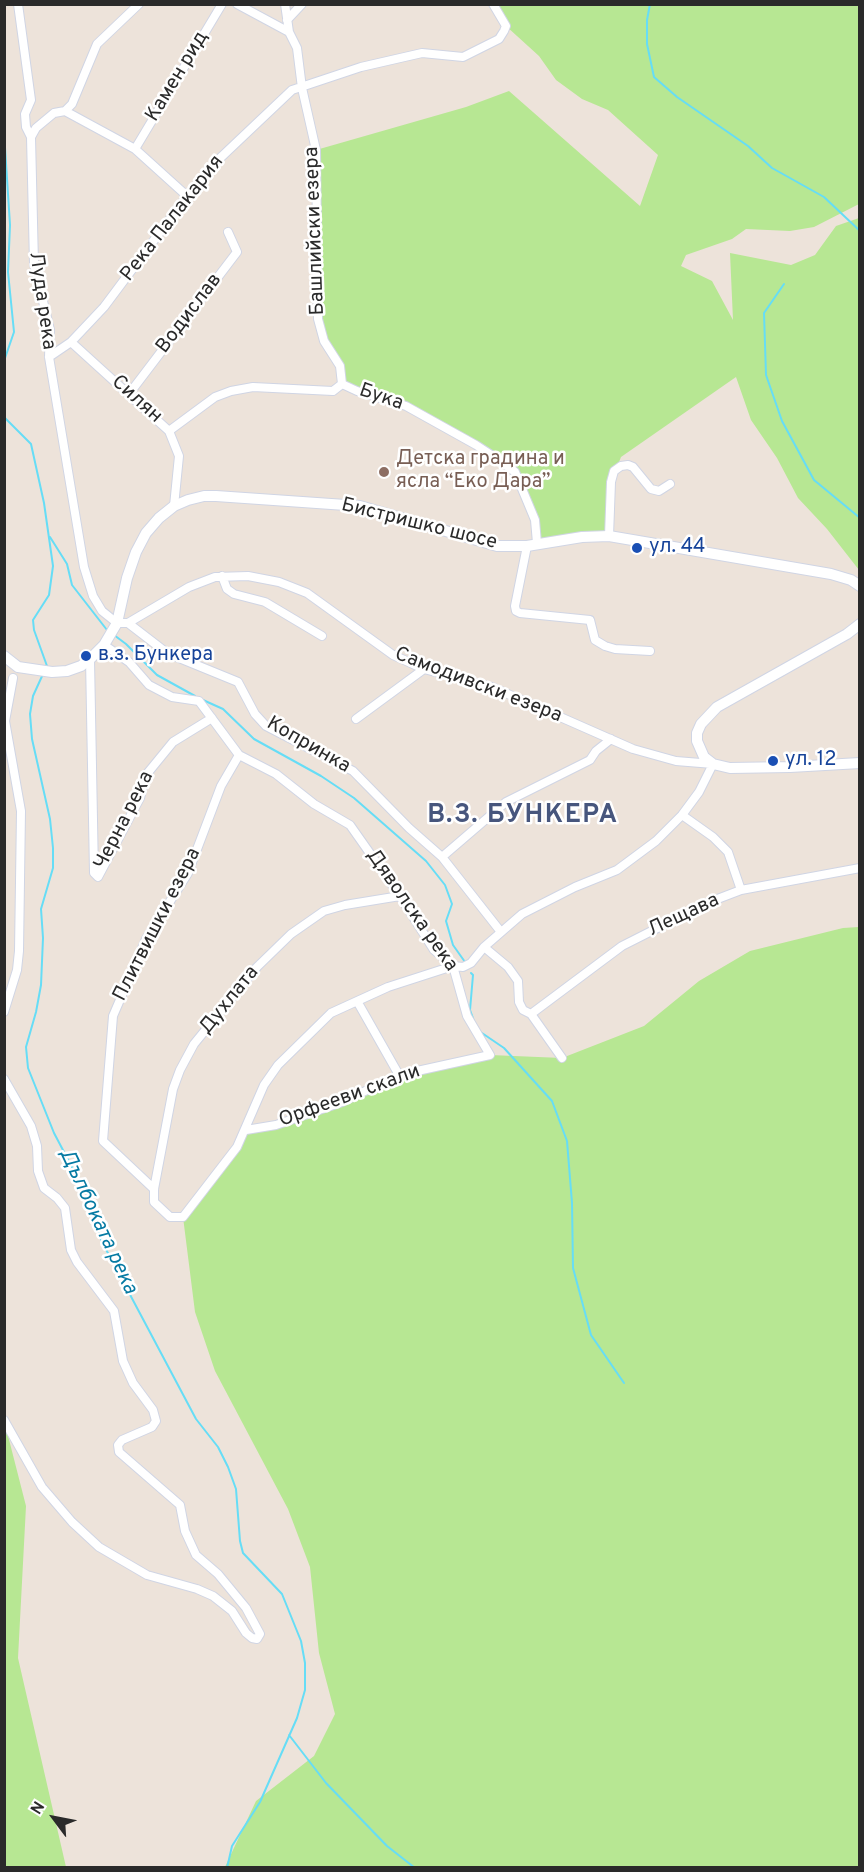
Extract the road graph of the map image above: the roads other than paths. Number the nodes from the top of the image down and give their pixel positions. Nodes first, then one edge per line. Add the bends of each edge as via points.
1 (18, 4) edge
2 (139, 4) edge
3 (222, 4) edge
4 (237, 4) edge
5 (285, 4) edge
6 (302, 4) edge
7 (493, 4) edge
8 (287, 20) junction
9 (289, 32) junction
10 (302, 88) junction
11 (65, 111) junction
12 (31, 137) junction
13 (135, 149) junction
14 (187, 196) junction
15 (228, 232) dead end
16 (71, 342) junction
17 (50, 357) junction
18 (342, 384) junction
19 (129, 394) junction
20 (169, 430) junction
21 (670, 484) dead end
22 (174, 507) junction
23 (609, 536) junction
24 (532, 544) junction
25 (222, 576) junction
26 (860, 586) edge
27 (123, 623) junction
28 (860, 624) edge
29 (322, 636) dead end
30 (104, 645) junction
31 (650, 651) dead end
32 (4, 656) edge
33 (90, 659) junction
34 (424, 669) junction
35 (12, 674) edge
36 (212, 718) junction
37 (356, 719) dead end
38 (611, 739) junction
39 (239, 755) junction
40 (860, 763) edge
41 (713, 764) junction
42 (682, 815) junction
43 (442, 857) junction
44 (860, 868) edge
45 (741, 890) junction
46 (400, 896) junction
47 (501, 932) junction
48 (484, 947) junction
49 (453, 966) junction
50 (357, 1001) junction
51 (4, 1012) edge
52 (531, 1014) junction
53 (490, 1055) joint
54 (562, 1058) dead end
55 (399, 1075) junction
56 (4, 1079) edge
57 (246, 1130) junction
58 (154, 1189) junction
59 (4, 1420) edge

1 - 12 street, Луда река via 31,100 25,114 26,127
2 - 11 street via 97,44 72,104
3 - 13 street, Камен рид
4 - 9 street
5 - 8 street, Башлийски езера
6 - 8 street
7 - 10 street, Река Палакария via 506,26 504,32 499,39 463,57 422,53 361,67
8 - 9 street, Башлийски езера
9 - 10 street, Башлийски езера via 297,48
10 - 14 street, Река Палакария via 292,90 225,153
10 - 18 street, Башлийски езера via 316,150 318,319 324,340 340,366
11 - 12 street via 54,113
11 - 13 street
12 - 17 street, Луда река via 33,264 50,330
13 - 14 street
14 - 16 street, Река Палакария via 104,307
15 - 19 street, Водислав via 237,252
16 - 17 street, Река Палакария
16 - 19 street, Силян
17 - 27 street, Луда река via 84,567 102,611
18 - 20 street, Бука via 333,391 253,387 231,391 215,397
18 - 24 street, Бука via 406,406 476,445 514,472 534,520
19 - 20 street, Силян
20 - 22 street, Силян via 179,456
21 - 23 street via 659,491 651,489 628,465 614,471
22 - 24 street, Бистришко шосе via 188,500 216,496 342,504 381,511 485,544
22 - 27 street, Бистришко шосе via 146,533 136,552 127,578
23 - 24 street, Бистришко шосе
23 - 26 street, Бистришко шосе via 831,574
24 - 31 street via 514,606 516,611 590,620 595,640 605,646
25 - 27 street, Самодивски езера via 189,587
25 - 29 street via 227,589 234,594 265,602
25 - 34 street, Самодивски езера via 248,576 294,587 393,655
27 - 30 street, Бистришко шосе
27 - 43 street, Копринка via 167,653 238,682 266,726 353,771
28 - 41 street via 717,707 697,733 704,757
30 - 33 street, Бистришко шосе
30 - 36 street, Дяволска река via 129,662 149,685 172,697 199,701
32 - 35 street, Бистришко шосе
33 - 35 street, Бистришко шосе via 67,671
33 - 36 street, Черна река via 94,873 98,877 140,798 146,775 173,742
34 - 37 street
34 - 38 street, Самодивски езера via 476,681
35 - 51 street via 5,721 21,811 19,951
36 - 39 street, Дяволска река
38 - 41 street, Самодивски езера via 676,761
38 - 43 street via 590,760 506,802
39 - 46 street, Дяволска река via 276,774 314,804 350,825
39 - 58 street, Плитвишки езера via 221,786 188,873 146,939 112,1016 103,1141
40 - 41 street via 729,768
41 - 42 street
42 - 45 street via 728,852
42 - 47 street via 656,841 617,870 522,914
43 - 47 street, Копринка
44 - 45 street, Лещава
45 - 52 street, Лещава via 622,946
46 - 49 street, Дяволска река via 434,950
46 - 58 street, Духлата via 324,911 291,934 257,967 194,1044 180,1070
47 - 48 street
48 - 49 street via 471,963
48 - 52 street via 518,981 519,1002
49 - 50 street
49 - 53 street, Дяволска река via 467,1016
50 - 55 street
50 - 57 street via 331,1013 278,1065 264,1085
52 - 54 street
53 - 55 street, Орфееви скали
55 - 57 street, Орфееви скали via 342,1102 276,1125
56 - 59 street via 31,1126 45,1188 65,1208 71,1250 114,1311 123,1361 132,1383 153,1410 156,1421 152,1427 122,1440 119,1452 180,1505 185,1531 196,1555 246,1608 260,1634 257,1639 246,1633 232,1611 213,1596 147,1575 99,1547 42,1487
57 - 58 street via 237,1148 183,1217 170,1217 159,1208 154,1202

